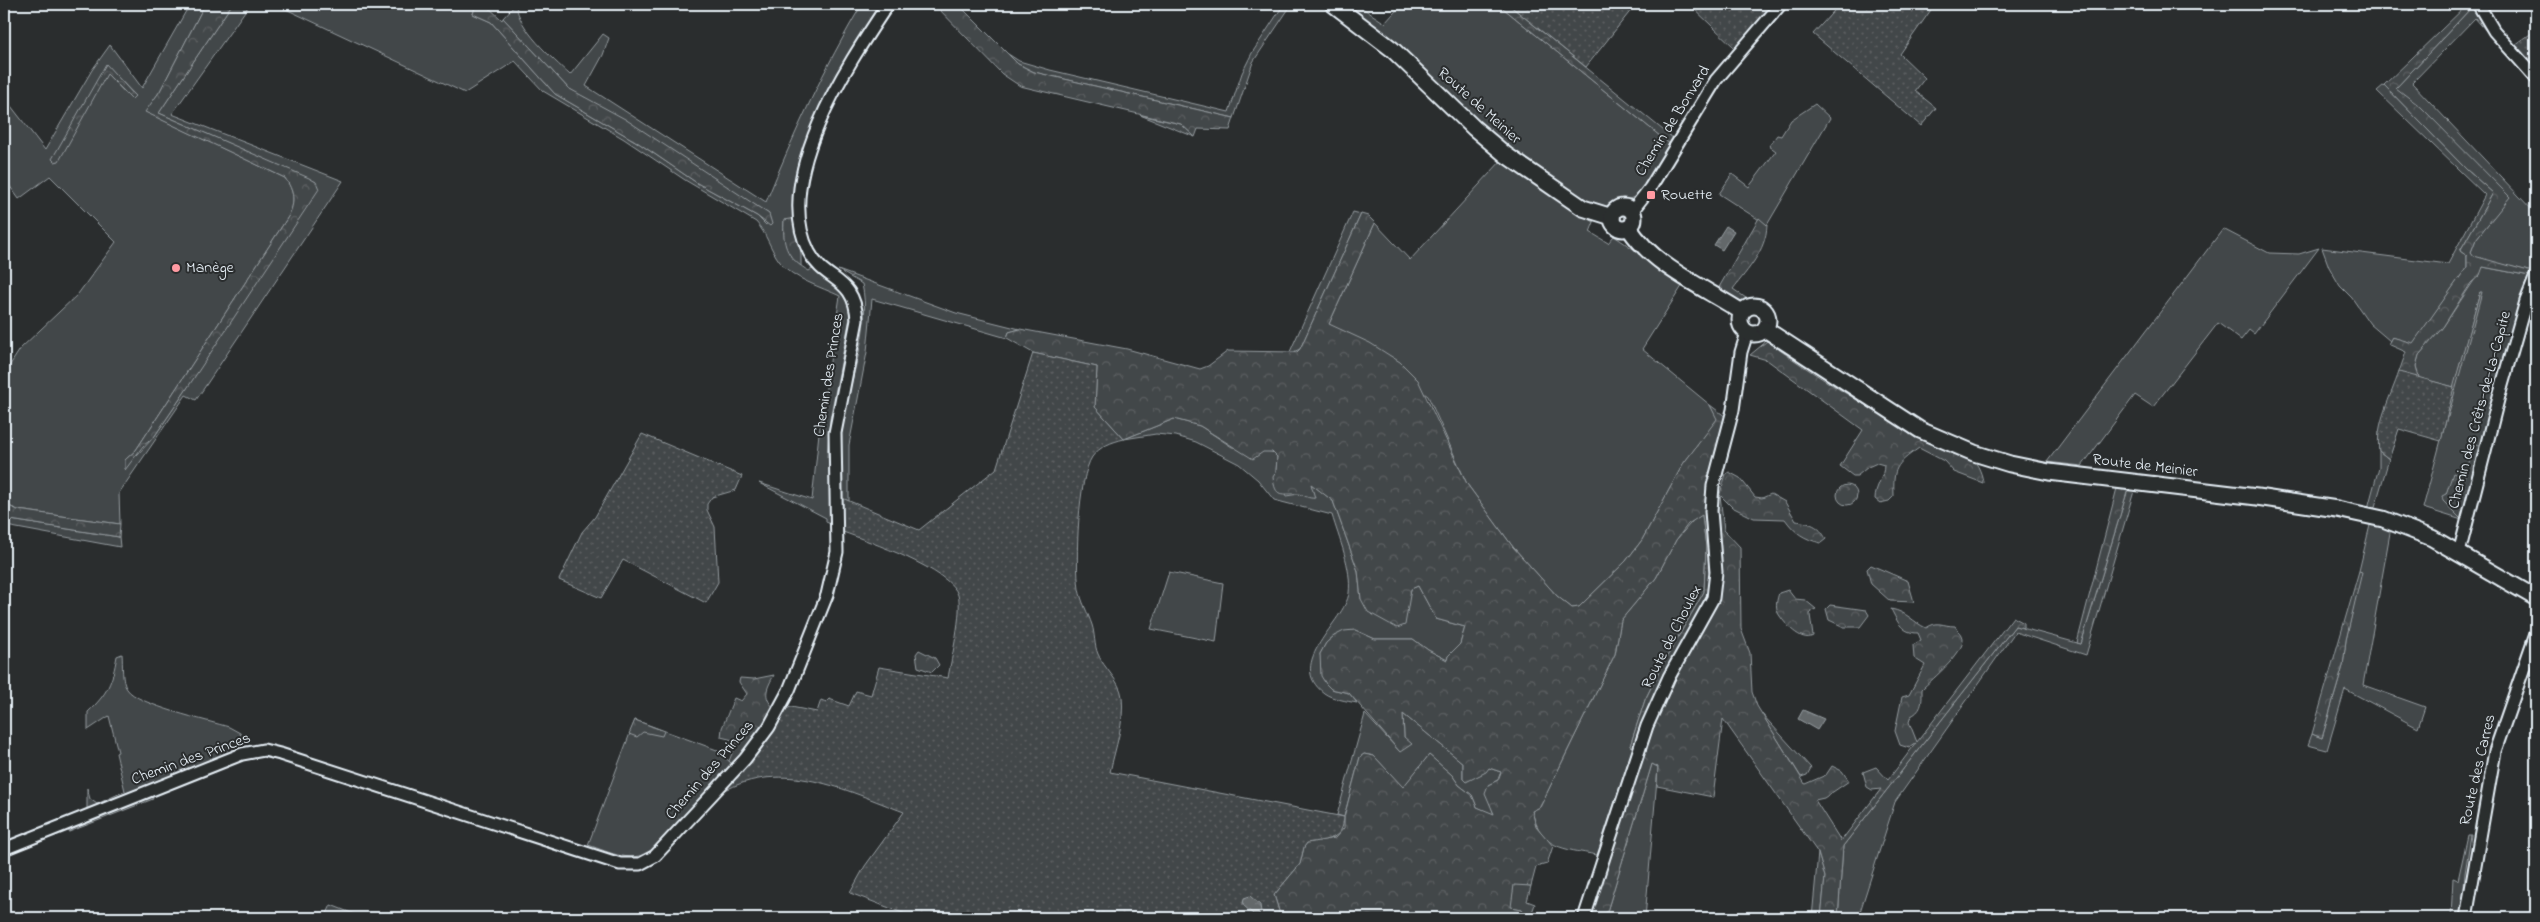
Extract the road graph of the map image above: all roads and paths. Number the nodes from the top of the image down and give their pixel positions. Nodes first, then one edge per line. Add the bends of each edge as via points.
1 (888, 4) edge
2 (1333, 4) edge
3 (1781, 4) edge
4 (2478, 4) edge
5 (2536, 78) edge
6 (1632, 211) junction
7 (1612, 217) junction
8 (1629, 228) junction
9 (2536, 276) edge
10 (1742, 312) junction
11 (1766, 329) junction
12 (1747, 333) junction
13 (2459, 553) junction
14 (2536, 598) edge
15 (2536, 633) edge
16 (4, 849) edge
17 (1584, 918) edge
18 (2466, 918) edge

1 - 16 street, Chemin des Princes via 840,79 810,147 799,187 801,222 809,252 822,268 844,285 853,298 857,320 834,442 837,530 832,580 789,690 769,728 745,759 655,856 640,864 620,864 264,750 242,754
2 - 7 street, Route de Meinier via 1392,49 1506,155 1583,208
3 - 6 street, Chemin de Bonvard via 1716,80 1650,188
4 - 5 street via 2494,31
6 - 7 street via 1622,207
6 - 8 street via 1635,218
7 - 8 street via 1619,228
8 - 10 street via 1654,256
9 - 13 street, Chemin des Crêts-de-La-Capite via 2499,396
10 - 11 street via 1750,306 1760,307 1768,320
10 - 12 street via 1741,326
11 - 12 street via 1757,335
11 - 13 street, Route de Meinier via 1920,430 1994,460 2049,472 2337,509 2412,529
12 - 17 street, Route de Choulex via 1741,352 1734,410 1713,486 1711,510 1716,572 1713,598 1669,677 1647,726
13 - 14 street, Route de Meinier
15 - 18 street, Route des Carres via 2495,751

